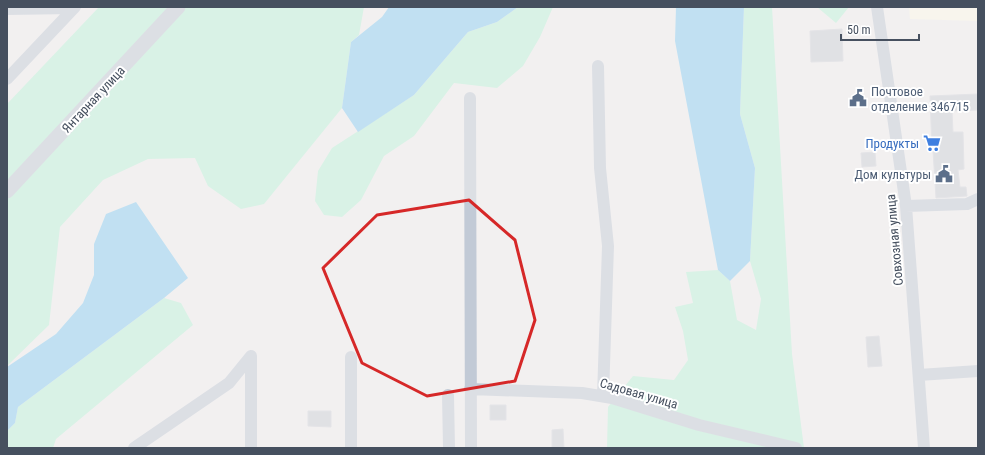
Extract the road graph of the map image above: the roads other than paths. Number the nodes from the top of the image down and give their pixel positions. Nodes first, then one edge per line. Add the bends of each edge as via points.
1 (74, 7) edge
2 (178, 7) edge
3 (877, 7) edge
4 (7, 9) edge
5 (598, 66) dead end
6 (7, 80) edge
7 (470, 98) dead end
8 (7, 191) edge
9 (978, 199) edge
10 (906, 206) junction
11 (351, 357) dead end
12 (978, 371) edge
13 (919, 375) junction
14 (470, 389) junction
15 (448, 395) dead end
16 (603, 396) junction
17 (150, 443) edge
18 (134, 448) edge
19 (250, 448) edge
20 (351, 448) edge
21 (449, 448) edge
22 (470, 448) edge
23 (796, 448) edge
24 (924, 448) edge

1 - 4 street
1 - 6 street
2 - 8 street, Янтарная улица
3 - 10 street, Совхозная улица
5 - 16 street via 600,168 608,246
7 - 14 street
9 - 10 street via 967,204
10 - 13 street, Совхозная улица
11 - 20 street
12 - 13 street
13 - 24 street, Совхозная улица
14 - 16 street, Садовая улица
14 - 22 street
15 - 21 street
16 - 23 street, Садовая улица via 699,425
17 - 18 street
17 - 19 street via 229,383 251,356

